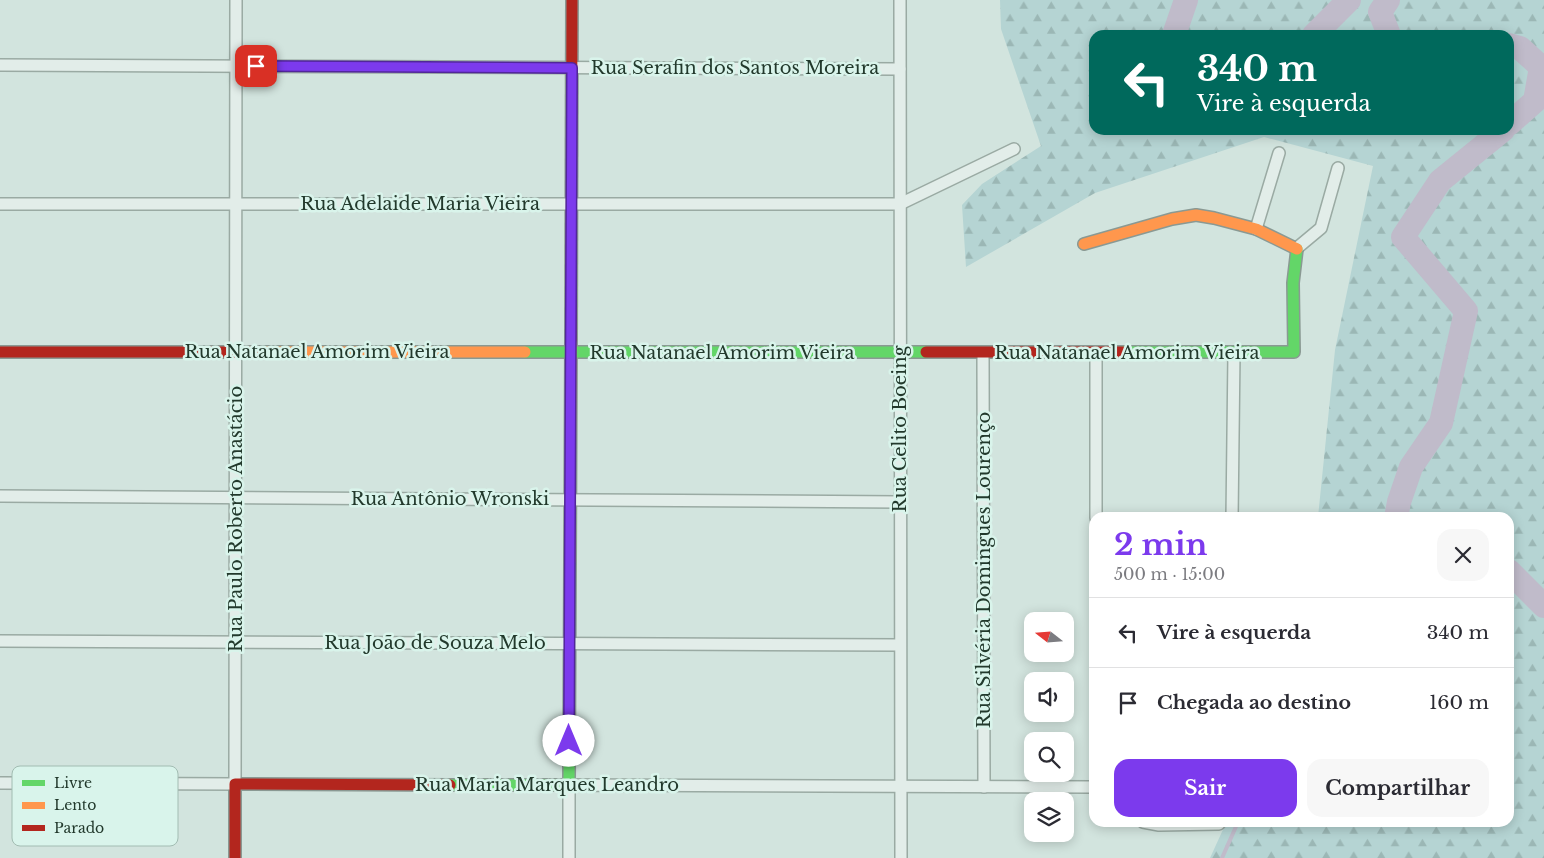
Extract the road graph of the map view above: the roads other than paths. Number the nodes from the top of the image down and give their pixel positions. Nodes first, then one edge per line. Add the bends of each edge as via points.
1 (236, 0) edge
2 (572, 0) edge
3 (900, 0) edge
4 (0, 65) edge
5 (236, 66) junction
6 (572, 68) junction
7 (900, 69) junction
8 (1014, 150) dead end
9 (1278, 153) dead end
10 (1338, 168) dead end
11 (0, 204) edge
12 (236, 204) junction
13 (571, 204) junction
14 (900, 204) junction
15 (1256, 229) junction
16 (1084, 244) dead end
17 (1297, 248) junction
18 (0, 352) edge
19 (236, 352) junction
20 (570, 352) junction
21 (900, 353) junction
22 (983, 353) junction
23 (1096, 353) junction
24 (1234, 353) junction
25 (0, 496) edge
26 (236, 498) junction
27 (570, 500) junction
28 (900, 502) junction
29 (1096, 512) edge
30 (1232, 512) edge
31 (0, 641) edge
32 (235, 642) junction
33 (570, 643) junction
34 (900, 645) junction
35 (178, 784) edge
36 (235, 784) junction
37 (569, 785) junction
38 (901, 786) junction
39 (984, 787) junction
40 (1089, 787) edge
41 (235, 858) edge
42 (569, 858) edge
43 (901, 858) edge

1 - 5 street, Rua Paulo Roberto Anastácio
2 - 6 street
3 - 7 street, Rua Celito Boeing
4 - 5 street, Rua Serafin dos Santos Moreira
5 - 6 street, Rua Serafin dos Santos Moreira
5 - 12 street, Rua Paulo Roberto Anastácio
6 - 7 street, Rua Serafin dos Santos Moreira
6 - 13 street
7 - 14 street, Rua Celito Boeing
8 - 14 street
9 - 15 street
10 - 17 street via 1321,228
11 - 12 street, Rua Adelaide Maria Vieira
12 - 13 street, Rua Adelaide Maria Vieira
12 - 19 street, Rua Paulo Roberto Anastácio
13 - 14 street, Rua Adelaide Maria Vieira
13 - 20 street
14 - 21 street, Rua Celito Boeing
15 - 16 street via 1196,215
15 - 17 street
17 - 24 street, Rua Natanael Amorim Vieira via 1293,283 1294,352
18 - 19 street, Rua Natanael Amorim Vieira
19 - 20 street, Rua Natanael Amorim Vieira
19 - 26 street, Rua Paulo Roberto Anastácio
20 - 21 street, Rua Natanael Amorim Vieira
20 - 27 street
21 - 22 street, Rua Natanael Amorim Vieira
21 - 28 street, Rua Celito Boeing
22 - 23 street, Rua Natanael Amorim Vieira
22 - 39 street, Rua Silvéria Domingues Lourenço
23 - 24 street, Rua Natanael Amorim Vieira
23 - 29 street
24 - 30 street
25 - 26 street, Rua Antônio Wronski
26 - 27 street, Rua Antônio Wronski
26 - 32 street, Rua Paulo Roberto Anastácio
27 - 28 street, Rua Antônio Wronski
27 - 33 street
28 - 34 street, Rua Celito Boeing
31 - 32 street, Rua João de Souza Melo
32 - 33 street, Rua João de Souza Melo
32 - 36 street, Rua Paulo Roberto Anastácio
33 - 34 street, Rua João de Souza Melo
33 - 37 street
34 - 38 street, Rua Celito Boeing
35 - 36 street, Rua Maria Marques Leandro
36 - 37 street, Rua Maria Marques Leandro
36 - 41 street, Rua Paulo Roberto Anastácio
37 - 38 street, Rua Maria Marques Leandro
37 - 42 street
38 - 39 street, Rua Maria Marques Leandro
38 - 43 street, Rua Celito Boeing
39 - 40 street, Rua Maria Marques Leandro

